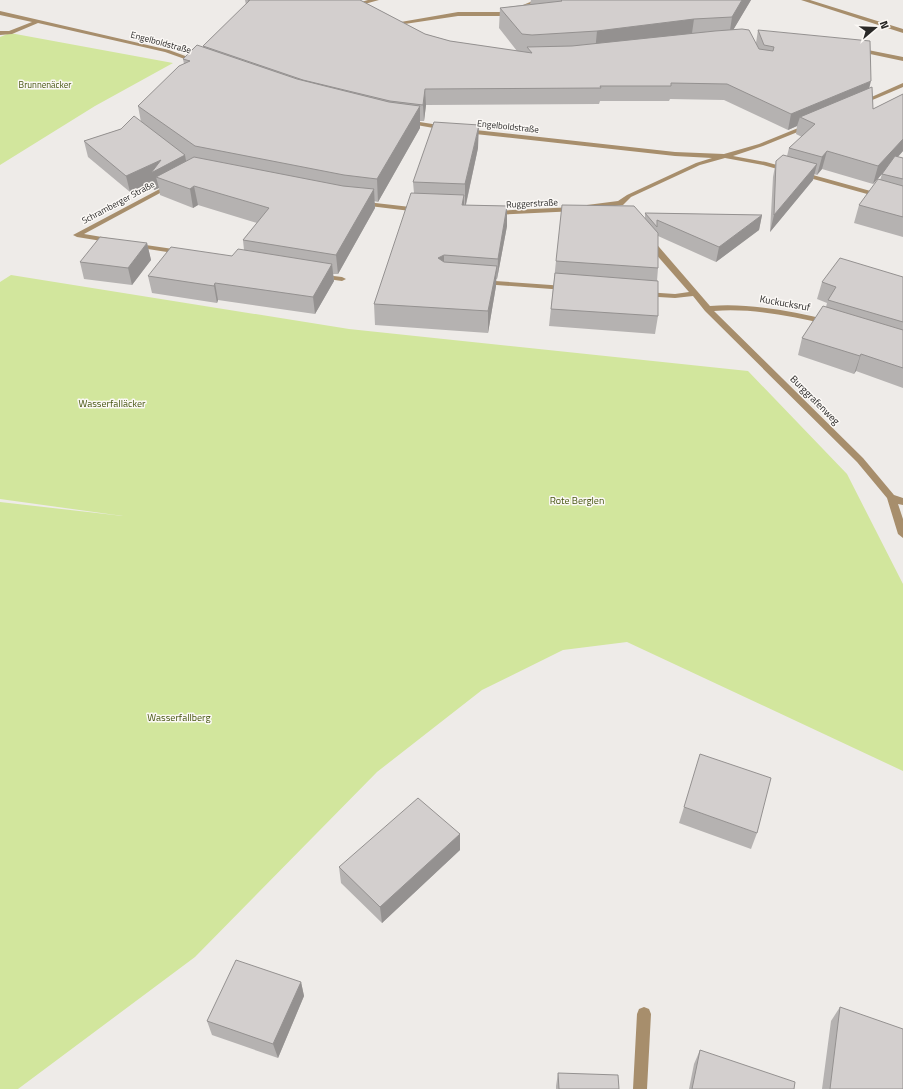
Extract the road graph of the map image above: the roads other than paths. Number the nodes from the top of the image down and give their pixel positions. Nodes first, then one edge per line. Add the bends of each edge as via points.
1 (354, 0) edge
2 (376, 0) edge
3 (539, 0) edge
4 (804, 0) edge
5 (361, 4) junction
6 (372, 9) edge
7 (0, 13) edge
8 (392, 19) edge
9 (39, 21) junction
10 (398, 23) junction
11 (411, 30) edge
12 (903, 31) edge
13 (0, 33) edge
14 (10, 33) junction
15 (0, 37) edge
16 (853, 49) edge
17 (903, 59) edge
18 (205, 64) edge
19 (903, 85) edge
20 (853, 106) edge
21 (398, 121) edge
22 (818, 121) edge
23 (452, 129) edge
24 (459, 130) edge
25 (724, 156) junction
26 (182, 179) edge
27 (352, 202) edge
28 (903, 202) edge
29 (425, 210) edge
30 (486, 213) edge
31 (647, 238) edge
32 (186, 253) edge
33 (311, 274) edge
34 (342, 279) dead end
35 (475, 282) edge
36 (571, 289) edge
37 (635, 294) edge
38 (694, 294) junction
39 (708, 309) junction
40 (835, 324) edge
41 (891, 497) junction
42 (903, 502) edge
43 (903, 534) edge
44 (644, 1014) dead end
45 (640, 1089) edge

1 - 5 street
2 - 5 street
3 - 10 street via 507,14 458,14
4 - 12 street
5 - 6 street
7 - 9 street, Engelboldstraße
8 - 10 street
9 - 14 street
9 - 18 street, Engelboldstraße via 167,51
10 - 11 street
13 - 14 street
14 - 15 street
16 - 17 street
19 - 20 street
21 - 23 street
22 - 25 street, Ruggerstraße via 761,145
24 - 25 street, Engelboldstraße via 676,154
25 - 28 street, Engelboldstraße via 764,164
25 - 30 street, Ruggerstraße via 698,164 629,196 621,206
26 - 32 street, Schramberger Straße via 77,235
27 - 29 street
31 - 38 street, Burggrafenweg
33 - 34 street
35 - 36 street
37 - 38 street
38 - 39 street, Burggrafenweg
39 - 40 street, Kuckucksruf via 750,308
39 - 41 street, Burggrafenweg via 860,460
41 - 42 street
41 - 43 street, Burggrafenweg
44 - 45 street

